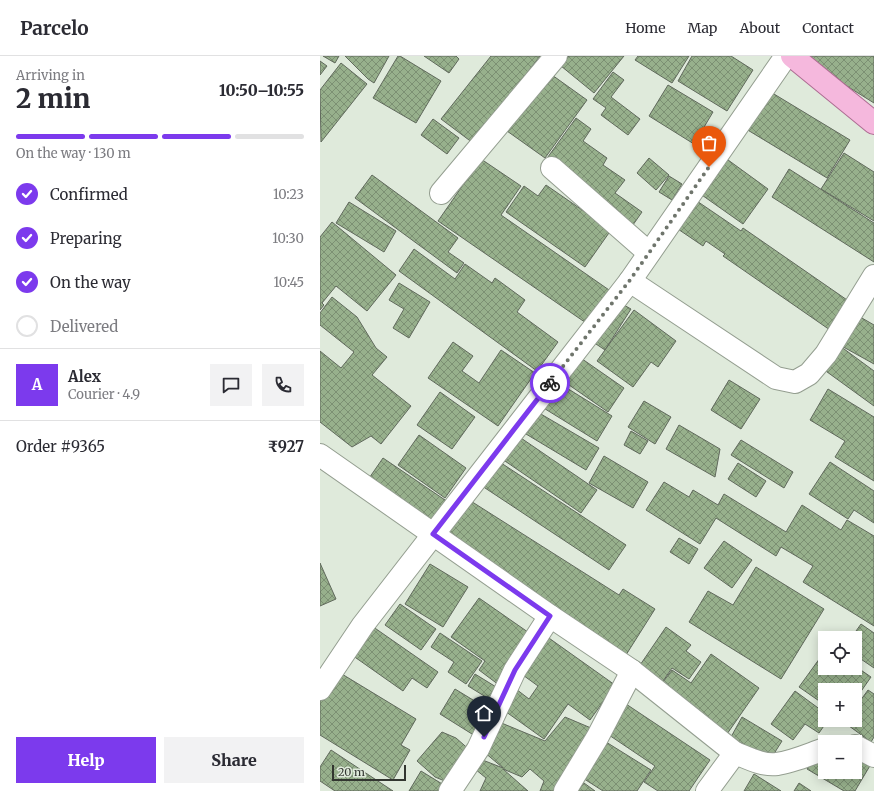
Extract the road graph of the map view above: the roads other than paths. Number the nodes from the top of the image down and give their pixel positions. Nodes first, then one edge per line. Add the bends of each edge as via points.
1 (556, 56) edge
2 (786, 56) edge
3 (792, 56) edge
4 (874, 123) edge
5 (552, 168) dead end
6 (441, 193) dead end
7 (649, 253) junction
8 (874, 276) edge
9 (630, 280) junction
10 (320, 455) edge
11 (433, 534) junction
12 (550, 616) junction
13 (632, 671) junction
14 (320, 689) edge
15 (862, 750) edge
16 (818, 752) edge
17 (735, 753) junction
18 (874, 756) edge
19 (450, 791) edge
20 (565, 791) edge
21 (707, 791) edge

1 - 6 street
2 - 7 street
3 - 4 main road
5 - 7 street
7 - 9 street
8 - 9 street via 826,354 809,374 795,382 776,378
9 - 11 street
10 - 11 street
11 - 12 street
11 - 14 street via 363,625
12 - 13 street
12 - 19 street via 515,670 478,749
13 - 17 street
13 - 20 street via 597,738
15 - 18 street
16 - 17 street via 776,764 752,760
17 - 21 street

